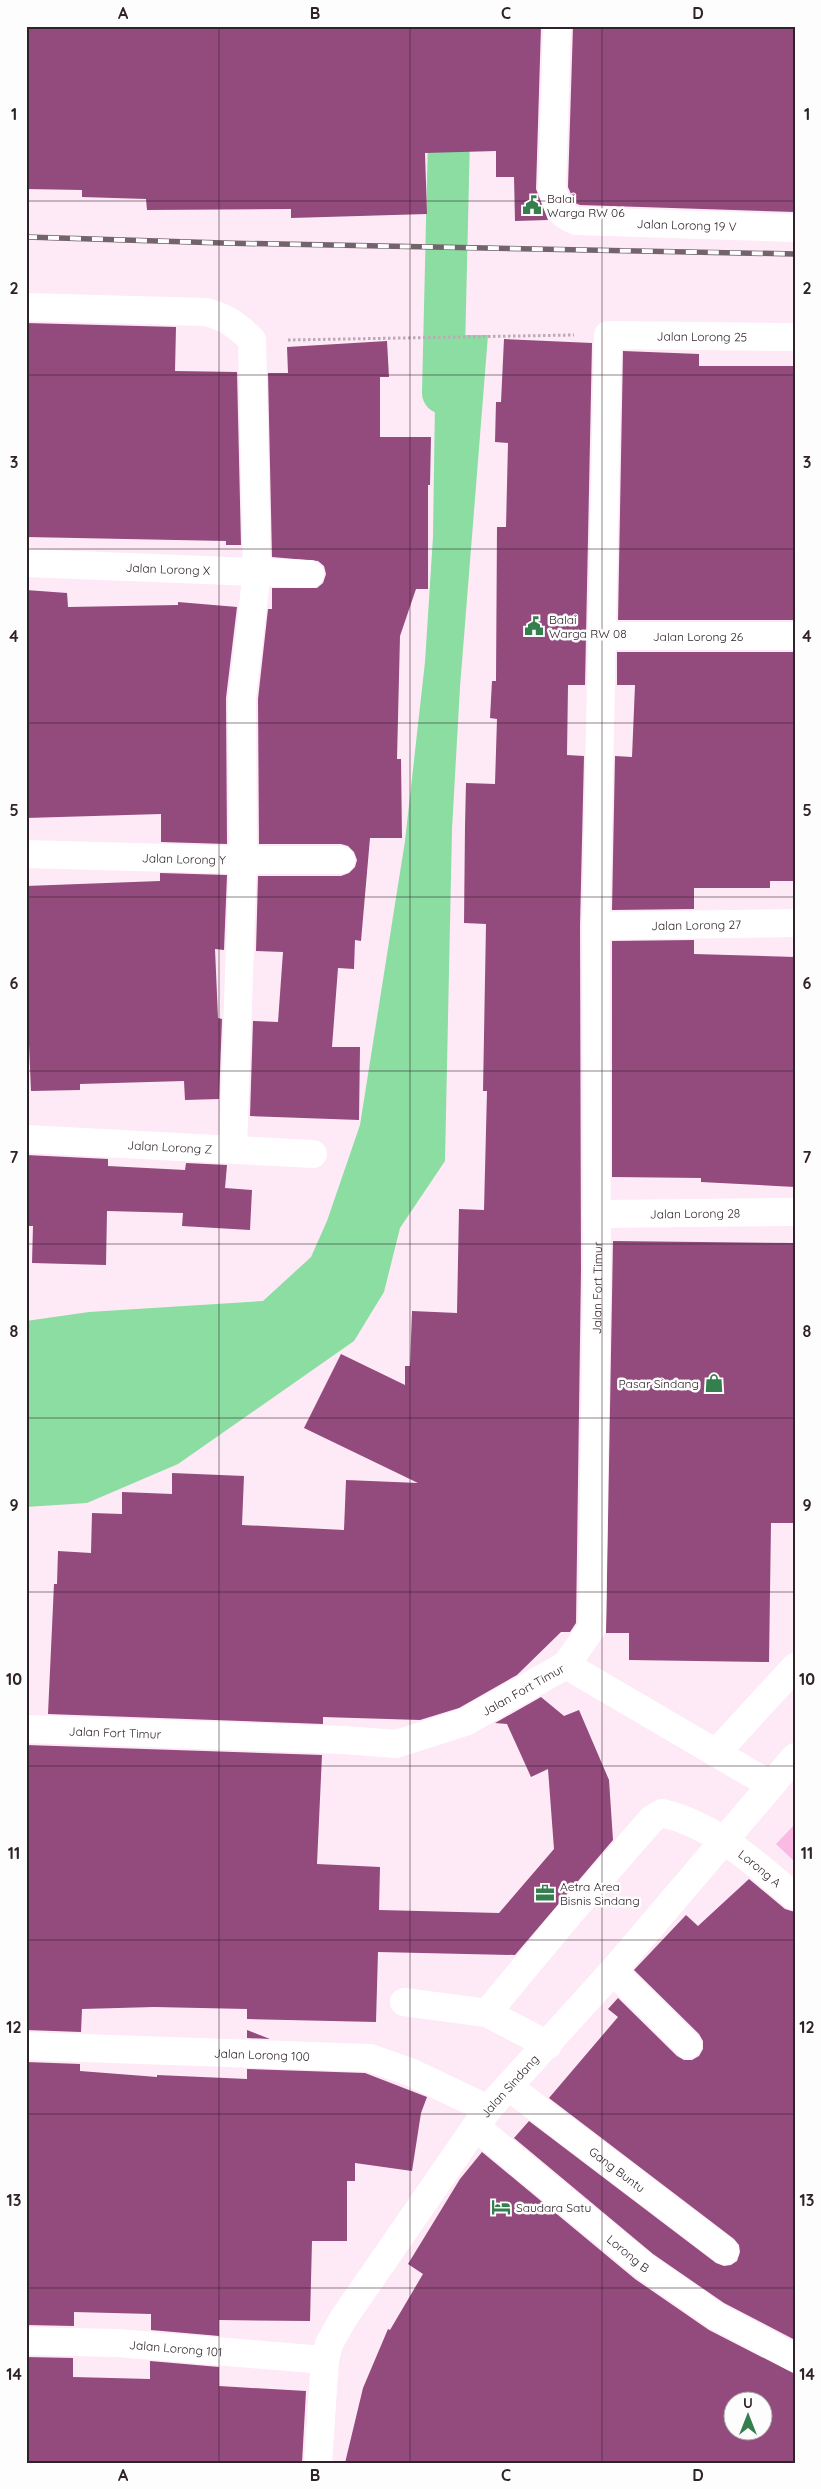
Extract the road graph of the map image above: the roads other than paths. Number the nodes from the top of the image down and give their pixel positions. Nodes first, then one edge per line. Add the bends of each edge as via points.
1 (557, 26) edge
2 (795, 228) edge
3 (26, 307) edge
4 (608, 335) joint
5 (795, 337) edge
6 (26, 563) edge
7 (257, 572) junction
8 (310, 574) dead end
9 (602, 636) junction
10 (795, 636) edge
11 (26, 854) edge
12 (243, 860) junction
13 (341, 860) dead end
14 (795, 923) edge
15 (596, 926) junction
16 (26, 1138) edge
17 (233, 1149) junction
18 (313, 1154) dead end
19 (795, 1212) edge
20 (596, 1214) junction
21 (566, 1665) junction
22 (795, 1666) edge
23 (26, 1729) edge
24 (716, 1753) junction
25 (795, 1757) edge
26 (771, 1785) junction
27 (724, 1840) junction
28 (795, 1897) edge
29 (613, 1971) junction
30 (404, 2002) dead end
31 (488, 2013) junction
32 (548, 2045) junction
33 (688, 2045) dead end
34 (26, 2046) edge
35 (509, 2088) junction
36 (482, 2118) junction
37 (725, 2251) dead end
38 (26, 2340) edge
39 (795, 2358) edge
40 (324, 2360) junction
41 (318, 2463) edge

1 - 2 street, Jalan Lorong 19 V via 552,189 564,216 576,221
3 - 7 street via 206,312 223,316 252,340
4 - 5 street, Jalan Lorong 25
4 - 9 street, Jalan Fort Timur
6 - 7 street, Jalan Lorong X
7 - 8 street, Jalan Lorong X
7 - 12 street via 242,698
9 - 10 street, Jalan Lorong 26
9 - 15 street, Jalan Fort Timur
11 - 12 street, Jalan Lorong Y
12 - 13 street, Jalan Lorong Y
12 - 17 street
14 - 15 street, Jalan Lorong 27
15 - 20 street, Jalan Fort Timur
16 - 17 street, Jalan Lorong Z
17 - 18 street, Jalan Lorong Z
19 - 20 street, Jalan Lorong 28
20 - 21 street, Jalan Fort Timur via 592,1628
21 - 23 street, Jalan Fort Timur via 465,1722 396,1744
21 - 24 street
22 - 24 street
24 - 26 street
25 - 26 street, Jalan Sindang
26 - 27 street, Jalan Sindang
27 - 28 street, Lorong A
27 - 29 street, Jalan Sindang
27 - 31 street, Lorong A via 677,1817 662,1813 652,1819 570,1912
29 - 32 street, Jalan Sindang
29 - 33 street
30 - 31 street
31 - 32 street
32 - 35 street, Jalan Sindang
34 - 36 street, Jalan Lorong 100 via 370,2058 410,2072
35 - 36 street, Jalan Sindang
35 - 37 street, Gang Buntu
36 - 39 street, Lorong B via 644,2266 716,2316
36 - 40 street, Jalan Sindang via 343,2319
38 - 40 street, Jalan Lorong 101 via 117,2343
40 - 41 street, Jalan Sindang

